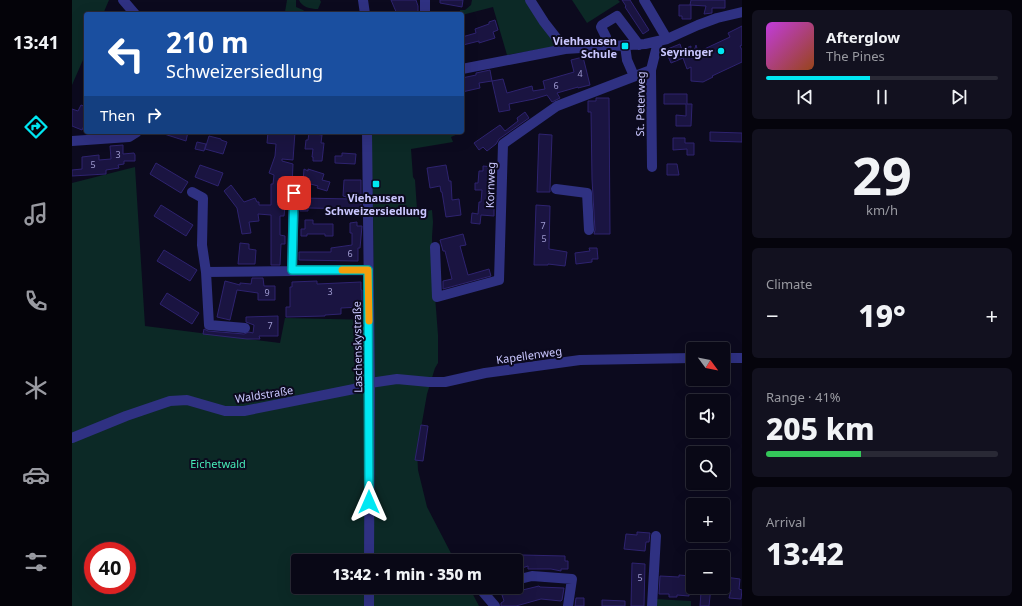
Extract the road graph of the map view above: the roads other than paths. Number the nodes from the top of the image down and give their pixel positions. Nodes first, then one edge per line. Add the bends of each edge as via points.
1 (123, 0) edge
2 (363, 0) edge
3 (425, 0) edge
4 (530, 0) edge
5 (644, 0) edge
6 (133, 12) edge
7 (365, 12) edge
8 (425, 12) edge
9 (742, 12) edge
10 (663, 41) junction
11 (639, 45) junction
12 (607, 46) junction
13 (625, 46) junction
14 (565, 49) junction
15 (464, 69) edge
16 (651, 70) junction
17 (634, 76) junction
18 (134, 134) edge
19 (368, 134) edge
20 (88, 136) edge
21 (72, 141) edge
22 (652, 167) dead end
23 (556, 189) dead end
24 (192, 192) dead end
25 (294, 193) dead end
26 (589, 230) dead end
27 (435, 247) dead end
28 (292, 270) junction
29 (368, 270) junction
30 (206, 272) junction
31 (245, 328) dead end
32 (686, 358) edge
33 (730, 358) edge
34 (742, 358) edge
35 (370, 383) junction
36 (72, 438) edge
37 (656, 536) dead end
38 (369, 554) edge
39 (523, 578) edge
40 (369, 594) edge
41 (485, 594) edge
42 (369, 606) edge
43 (495, 606) edge
44 (568, 606) edge
45 (652, 606) edge

1 - 6 street
2 - 7 street
3 - 8 street
4 - 14 street
5 - 10 street
9 - 10 street via 698,25
10 - 11 street
10 - 16 street, St. Peterweg
11 - 12 street via 617,16 601,27
11 - 13 street
12 - 13 street
12 - 14 street
13 - 17 street via 627,60
14 - 15 street
16 - 17 street, Kornweg
16 - 22 street, St. Peterweg
17 - 27 street, Kornweg via 557,106 503,144 499,280 437,297
18 - 20 street via 129,137
19 - 29 street, Laschenskystraße
20 - 21 street
23 - 26 street via 587,193
24 - 30 street via 203,198 202,245
25 - 28 street
28 - 29 street
28 - 30 street
29 - 35 street, Laschenskystraße
30 - 31 street via 209,325
32 - 35 street, Kapellenweg via 580,360 485,373 445,382 397,379
33 - 34 street
35 - 36 street, Waldstraße via 354,389 244,412 225,411 187,400 170,401
35 - 38 street, Laschenskystraße
37 - 45 street
39 - 44 street via 532,576 572,579
40 - 42 street
41 - 43 street

